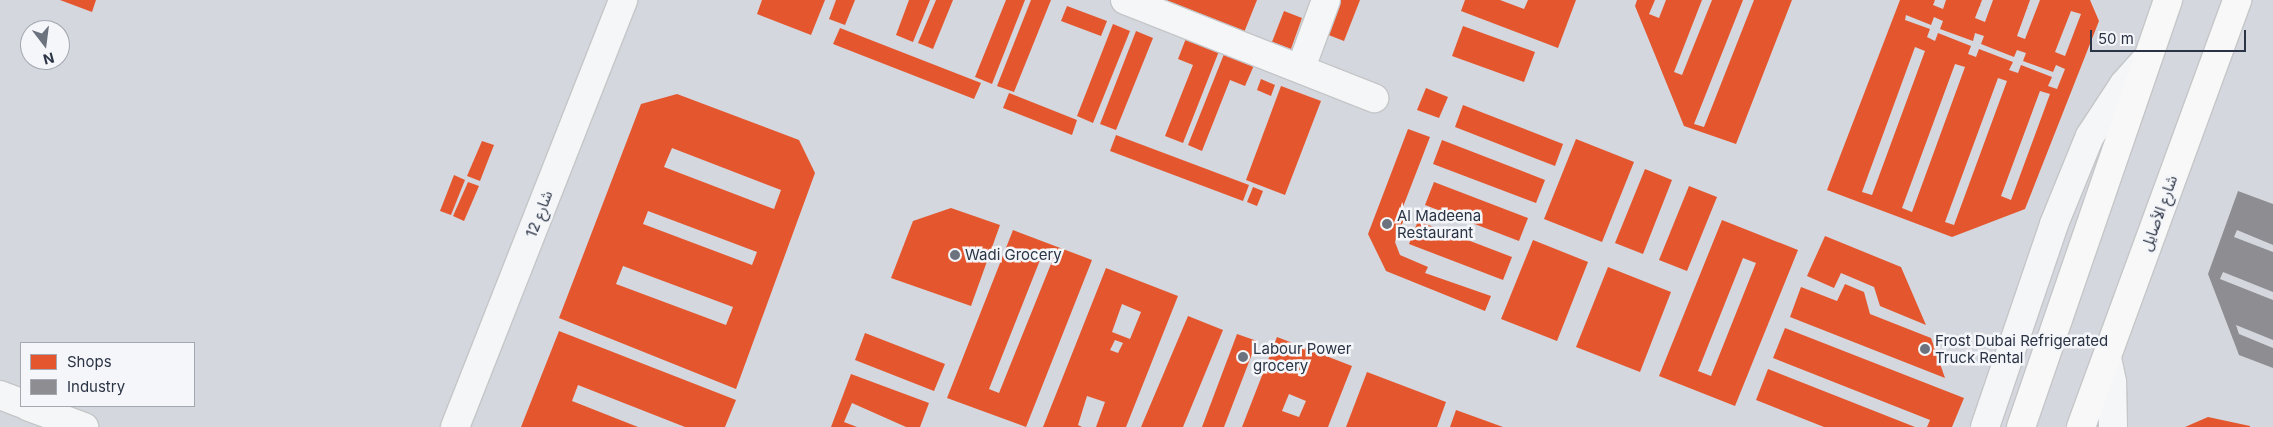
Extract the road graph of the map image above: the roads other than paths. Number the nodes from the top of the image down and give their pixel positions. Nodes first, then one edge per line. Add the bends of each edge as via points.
1 (623, 0) edge
2 (1125, 0) edge
3 (1326, 0) edge
4 (2168, 0) edge
5 (2233, 0) edge
6 (2145, 61) junction
7 (1301, 68) junction
8 (1374, 98) dead end
9 (2107, 358) junction
10 (0, 396) edge
11 (20, 404) edge
12 (30, 407) edge
13 (84, 427) edge
14 (455, 427) edge
15 (1984, 427) edge
16 (2021, 427) edge
17 (2081, 427) edge
18 (2113, 427) edge

1 - 14 street, شارع 12
2 - 7 street
3 - 7 street
4 - 6 main road
5 - 9 main road, شارع الأصايل via 2227,26
6 - 15 street via 2106,109 2090,136 2054,224
6 - 16 main road
7 - 8 street
9 - 17 main road, شارع الأصايل
9 - 18 street via 2112,382
10 - 11 street
12 - 13 street

